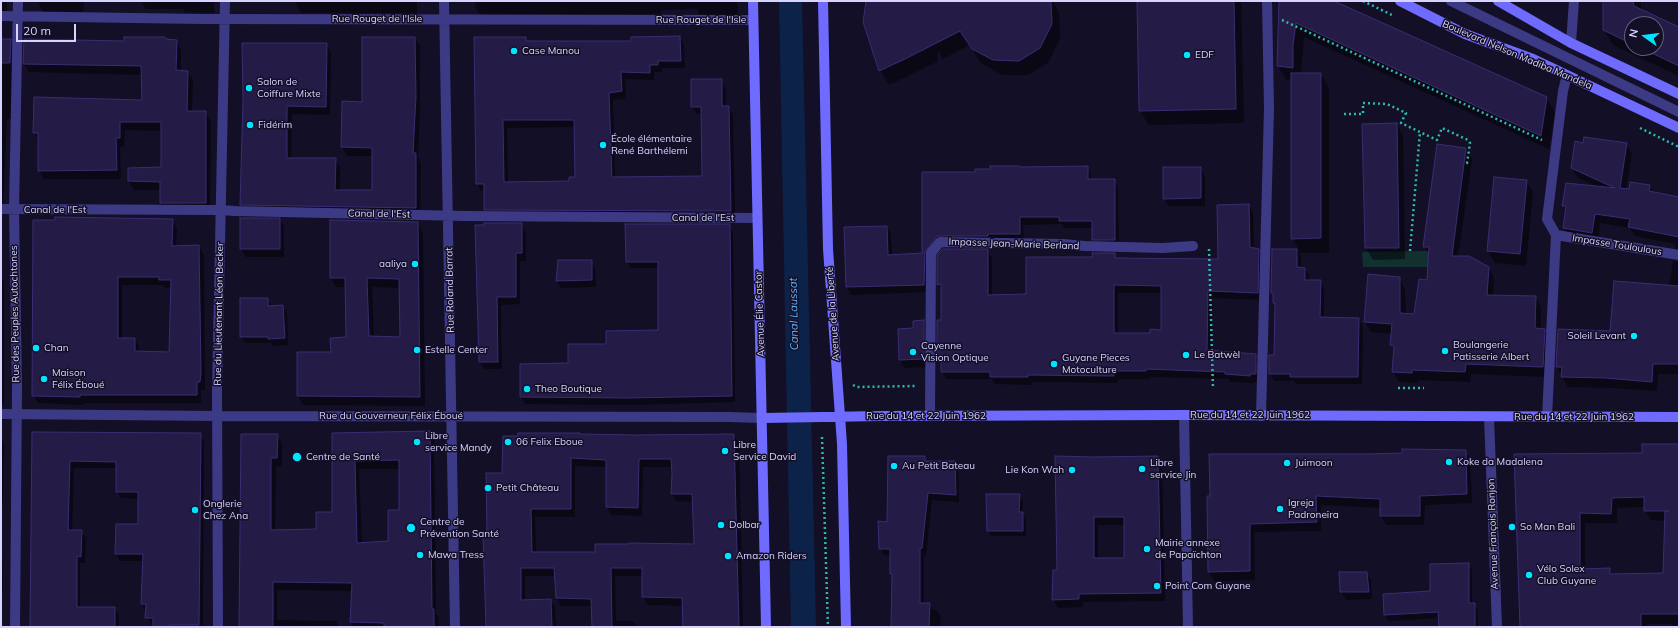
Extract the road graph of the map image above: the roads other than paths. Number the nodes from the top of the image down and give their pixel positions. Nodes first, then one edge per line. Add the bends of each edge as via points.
1 (18, 1) edge
2 (224, 1) edge
3 (444, 1) edge
4 (753, 1) edge
5 (823, 1) edge
6 (1267, 1) edge
7 (1400, 1) edge
8 (1451, 1) edge
9 (1498, 1) edge
10 (1574, 1) edge
11 (1, 16) edge
12 (18, 16) junction
13 (224, 19) junction
14 (444, 19) junction
15 (753, 20) junction
16 (1571, 43) junction
17 (1567, 74) junction
18 (1679, 94) edge
19 (1679, 112) edge
20 (1679, 128) edge
21 (1, 209) edge
22 (14, 209) junction
23 (221, 210) junction
24 (448, 216) junction
25 (757, 218) junction
26 (1556, 235) junction
27 (1193, 246) road end
28 (1679, 255) edge
29 (1, 414) edge
30 (16, 415) junction
31 (452, 415) junction
32 (1184, 415) junction
33 (217, 416) junction
34 (840, 416) junction
35 (930, 416) junction
36 (1261, 416) junction
37 (1489, 416) junction
38 (822, 417) joint
39 (1547, 417) junction
40 (1679, 417) edge
41 (762, 418) junction
42 (15, 627) edge
43 (218, 627) edge
44 (455, 627) edge
45 (766, 627) edge
46 (846, 627) edge
47 (1188, 627) edge
48 (1497, 627) edge

1 - 12 street, Rue des Peuples Autochtones
2 - 13 street, Rue du Lieutenant Léon Becker
3 - 14 street, Rue Roland Barrat
4 - 15 street, Avenue Élie Castor
5 - 34 street, Avenue de la Liberté via 828,249
6 - 36 street via 1269,108
7 - 17 street, Boulevard Nelson Madiba Mandela via 1465,34
8 - 19 street
9 - 16 street
10 - 16 street
11 - 12 street, Rue Rouget de l'Isle
12 - 13 street, Rue Rouget de l'Isle
12 - 22 street, Rue des Peuples Autochtones
13 - 14 street, Rue Rouget de l'Isle
13 - 23 street, Rue du Lieutenant Léon Becker
14 - 15 street, Rue Rouget de l'Isle
14 - 24 street, Rue Roland Barrat
15 - 25 street, Avenue Élie Castor
16 - 18 street
17 - 20 street, Boulevard Nelson Madiba Mandela
17 - 26 street via 1547,219
21 - 22 street, Canal de l'Est
22 - 23 street, Canal de l'Est
22 - 30 street, Rue des Peuples Autochtones
23 - 24 street, Canal de l'Est
23 - 33 street, Rue du Lieutenant Léon Becker
24 - 25 street, Canal de l'Est
24 - 31 street, Rue Roland Barrat
25 - 41 street, Avenue Élie Castor
26 - 28 street, Impasse Touloulous
26 - 39 street
27 - 35 street, Impasse Jean-Marie Berland via 1163,248 940,242 931,253
29 - 30 street, Rue du Gouverneur Félix Éboué
30 - 33 street, Rue du Gouverneur Félix Éboué
30 - 42 street, Rue des Peuples Autochtones
31 - 33 street, Rue du Gouverneur Félix Éboué
31 - 41 street, Rue du Gouverneur Félix Éboué
31 - 44 street, Rue Roland Barrat
32 - 35 street, Rue du 14 et 22 Juin 1962
32 - 36 street, Rue du 14 et 22 Juin 1962
32 - 47 street
33 - 43 street, Rue du Lieutenant Léon Becker
34 - 35 street, Rue du 14 et 22 Juin 1962
34 - 38 street, Rue du 14 et 22 Juin 1962
34 - 46 street, Avenue de la Liberté
36 - 37 street, Rue du 14 et 22 Juin 1962
37 - 39 street, Rue du 14 et 22 Juin 1962
37 - 48 street, Avenue François Ronjon
38 - 41 street, Rue du Gouverneur Félix Éboué
39 - 40 street, Rue du 14 et 22 Juin 1962
41 - 45 street, Avenue Élie Castor

